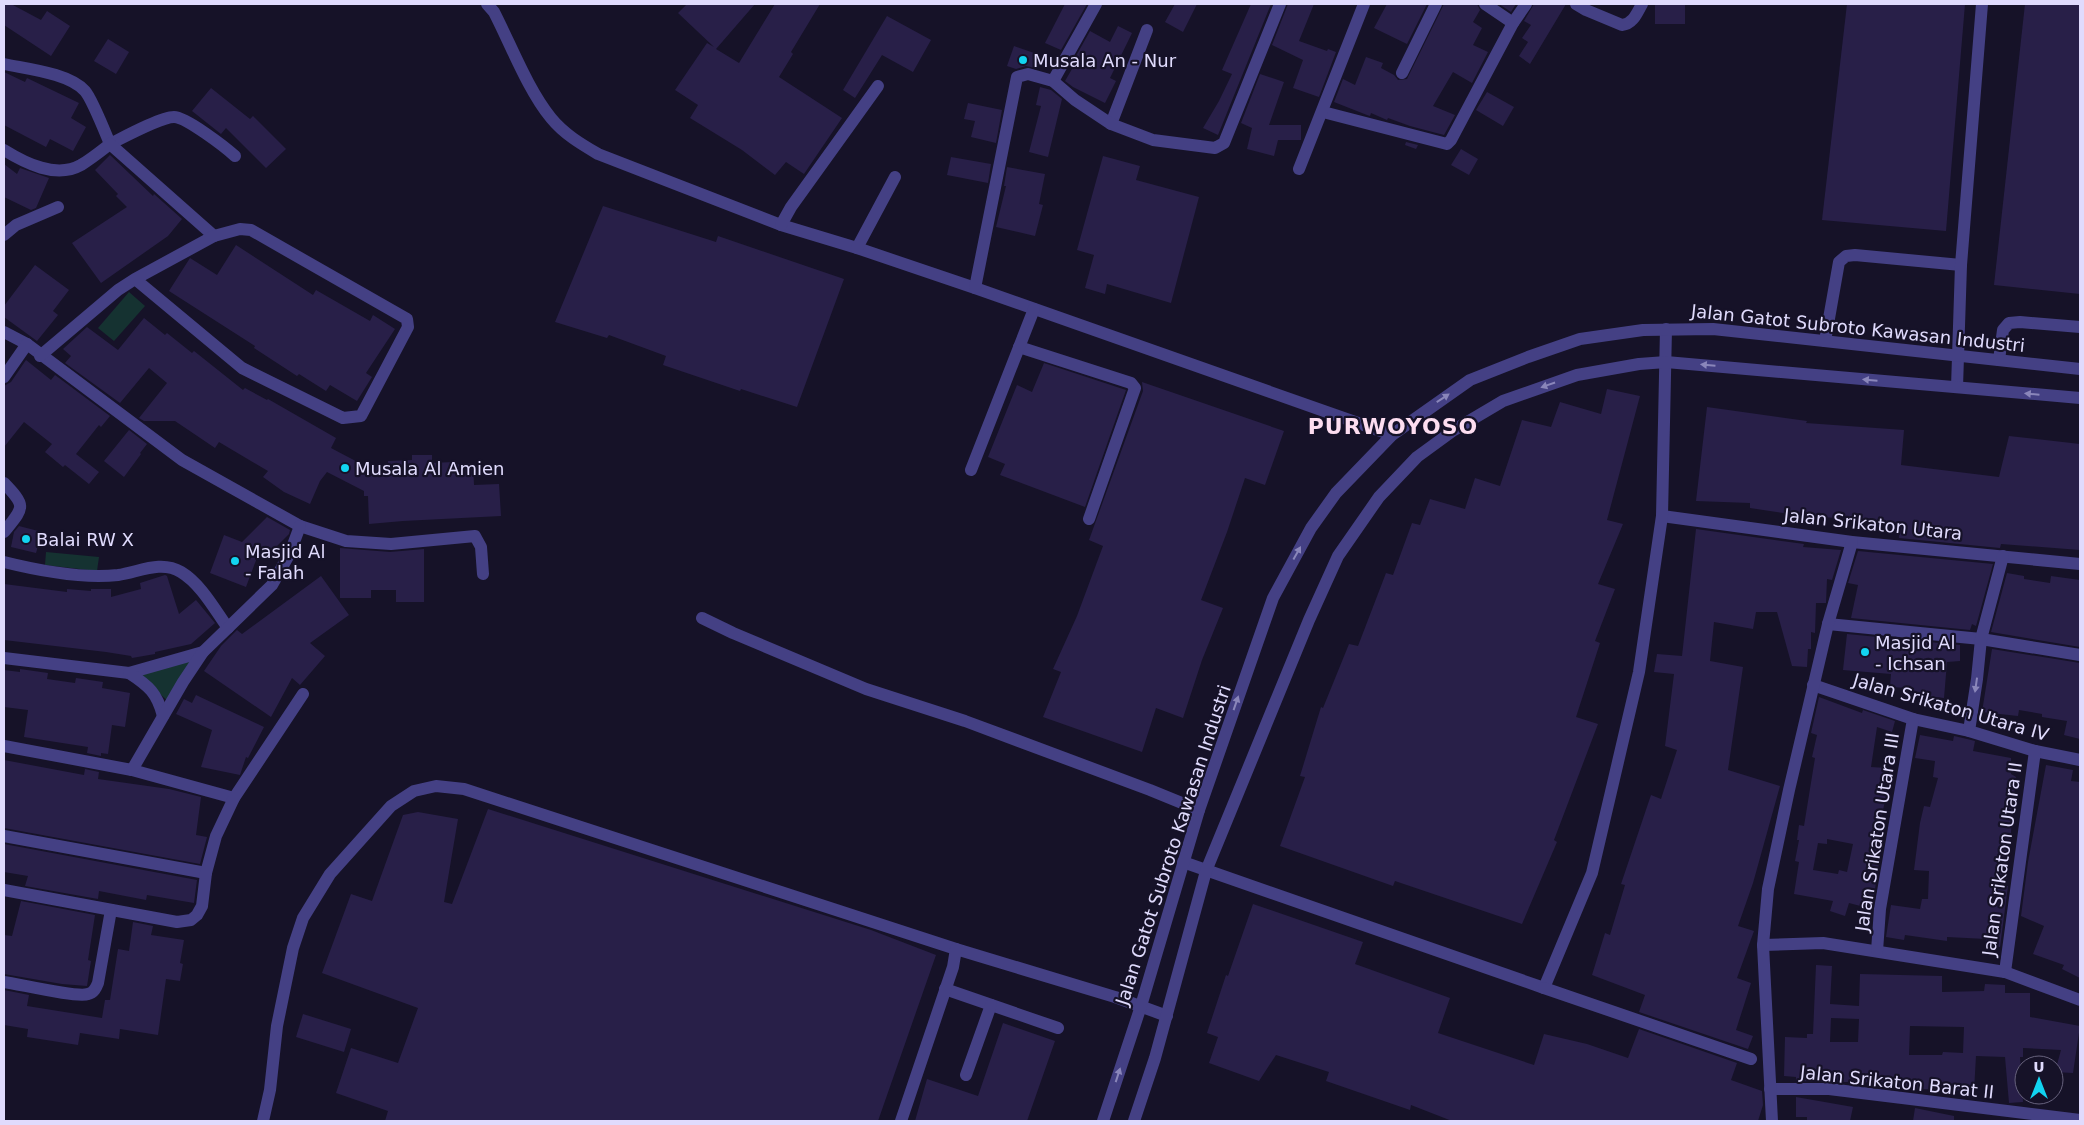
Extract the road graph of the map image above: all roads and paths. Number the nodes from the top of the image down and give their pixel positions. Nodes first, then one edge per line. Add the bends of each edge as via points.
1 (487, 4) edge
2 (1096, 4) edge
3 (1280, 4) edge
4 (1364, 4) edge
5 (1436, 4) edge
6 (1485, 4) edge
7 (1526, 4) edge
8 (1576, 4) edge
9 (1642, 4) edge
10 (1982, 4) edge
11 (1513, 23) junction
12 (1147, 30) dead end
13 (4, 64) edge
14 (1402, 73) dead end
15 (1053, 81) junction
16 (878, 86) dead end
17 (1323, 112) junction
18 (1111, 124) junction
19 (110, 144) junction
20 (4, 150) edge
21 (235, 156) dead end
22 (1299, 169) dead end
23 (895, 177) dead end
24 (58, 207) dead end
25 (781, 225) junction
26 (4, 235) edge
27 (214, 236) junction
28 (857, 248) junction
29 (1962, 265) junction
30 (135, 279) junction
31 (975, 288) junction
32 (1034, 309) junction
33 (2080, 327) edge
34 (1666, 328) junction
35 (4, 332) edge
36 (1824, 341) junction
37 (27, 344) junction
38 (1019, 347) junction
39 (40, 356) junction
40 (1958, 357) junction
41 (1999, 360) junction
42 (1666, 362) junction
43 (2080, 368) edge
44 (4, 377) edge
45 (1957, 387) junction
46 (2080, 398) edge
47 (1392, 435) junction
48 (971, 470) dead end
49 (4, 483) edge
50 (1662, 516) junction
51 (1089, 518) dead end
52 (300, 526) junction
53 (4, 532) edge
54 (1852, 542) junction
55 (2003, 556) junction
56 (4, 562) edge
57 (2080, 564) edge
58 (483, 574) dead end
59 (702, 618) dead end
60 (1828, 624) junction
61 (228, 628) junction
62 (1981, 639) junction
63 (203, 652) junction
64 (2080, 655) edge
65 (4, 658) edge
66 (129, 673) junction
67 (1813, 685) junction
68 (303, 694) dead end
69 (163, 716) junction
70 (1913, 719) junction
71 (1969, 731) junction
72 (4, 746) edge
73 (2035, 750) junction
74 (2080, 760) edge
75 (132, 770) junction
76 (234, 798) junction
77 (1199, 810) junction
78 (4, 836) edge
79 (1183, 862) junction
80 (1206, 871) junction
81 (206, 873) junction
82 (4, 890) edge
83 (111, 910) junction
84 (1763, 944) junction
85 (956, 949) junction
86 (1877, 952) junction
87 (2005, 972) junction
88 (4, 982) edge
89 (1544, 988) junction
90 (945, 989) junction
91 (2080, 1000) edge
92 (991, 1005) junction
93 (1141, 1006) junction
94 (1166, 1016) junction
95 (1058, 1028) dead end
96 (1751, 1060) dead end
97 (966, 1075) dead end
98 (1770, 1089) junction
99 (2080, 1120) edge
100 (263, 1121) edge
101 (901, 1121) edge
102 (1103, 1121) edge
103 (1134, 1121) edge
104 (1772, 1121) edge

1 - 25 street via 537,97 552,119 574,140 598,154
2 - 15 street
3 - 18 street via 1220,146 1153,140
4 - 17 street
5 - 14 street
6 - 11 street
7 - 11 street
8 - 9 street via 1622,25 1633,20
10 - 29 street
11 - 17 street via 1447,144
12 - 18 street
13 - 19 street via 72,81 85,91
15 - 18 street
15 - 31 street via 1028,74 1017,76
16 - 25 street
17 - 22 street
19 - 20 street via 80,166 64,169 45,169 25,163
19 - 21 street via 168,117 180,117
19 - 27 street
23 - 28 street
24 - 26 street via 16,225
25 - 28 street
27 - 30 street
27 - 30 street via 240,229 251,230 407,319 408,327 361,416 343,418 242,368
28 - 31 street
29 - 36 street via 1846,256 1839,262
29 - 40 street
30 - 39 street
31 - 32 street
32 - 38 street
32 - 47 street
33 - 41 street via 2009,323 2003,330
34 - 36 street, Jalan Gatot Subroto Kawasan Industri via 1713,328
34 - 42 street
47 -> 34 street, Jalan Gatot Subroto Kawasan Industri via 1470,380 1528,357 1580,339
35 - 37 street
36 - 40 street, Jalan Gatot Subroto Kawasan Industri
37 - 39 street
37 - 44 street
38 - 48 street
38 - 51 street via 1131,383 1135,388
39 - 52 street via 182,460
40 - 41 street, Jalan Gatot Subroto Kawasan Industri
40 - 45 street
41 - 43 street, Jalan Gatot Subroto Kawasan Industri
45 -> 42 street
42 - 50 street
42 -> 80 street via 1577,375 1503,401 1417,456 1379,497 1338,556
46 -> 45 street
77 -> 47 street, Jalan Gatot Subroto Kawasan Industri via 1273,598 1311,528 1336,493
49 - 53 street via 21,506
50 - 54 street, Jalan Srikaton Utara
50 - 89 street via 1639,672 1592,873
52 - 58 street via 346,541 391,544 475,536 481,547
52 - 61 street via 290,553 272,584
54 - 55 street, Jalan Srikaton Utara
54 - 60 street
55 - 57 street, Jalan Srikaton Utara
55 - 62 street
56 - 61 street via 96,576 144,568 170,568 191,579
59 - 77 street via 866,688 965,721
60 - 62 street
60 - 67 street
61 - 63 street
62 - 64 street
62 -> 71 street
63 - 66 street
63 - 69 street
65 - 66 street
66 - 69 street via 146,684 156,696
67 - 70 street, Jalan Srikaton Utara IV
67 - 84 street via 1768,890
68 - 76 street
69 - 75 street
70 - 71 street, Jalan Srikaton Utara IV
70 - 86 street, Jalan Srikaton Utara III via 1880,909
71 - 73 street, Jalan Srikaton Utara IV
72 - 75 street
73 - 74 street, Jalan Srikaton Utara IV
73 - 87 street, Jalan Srikaton Utara II
75 - 76 street
76 - 81 street via 216,836
77 - 79 street, Jalan Gatot Subroto Kawasan Industri
78 - 81 street
79 - 80 street
79 - 93 street, Jalan Gatot Subroto Kawasan Industri
80 - 89 street
80 - 94 street
81 - 83 street via 202,906 191,920 178,922
82 - 83 street
83 - 88 street via 95,990 89,994 74,994
84 - 86 street via 1823,944
84 - 98 street
85 - 90 street
85 - 93 street
85 - 100 street via 464,789 436,786 414,791 391,806 330,874 303,918 293,948 277,1026
86 - 87 street
87 - 91 street
89 - 96 street
90 - 92 street
90 - 101 street
92 - 95 street
92 - 97 street
93 - 94 street
102 -> 93 street, Jalan Gatot Subroto Kawasan Industri
94 - 103 street
98 - 99 street, Jalan Srikaton Barat II via 1828,1089
98 - 104 street

